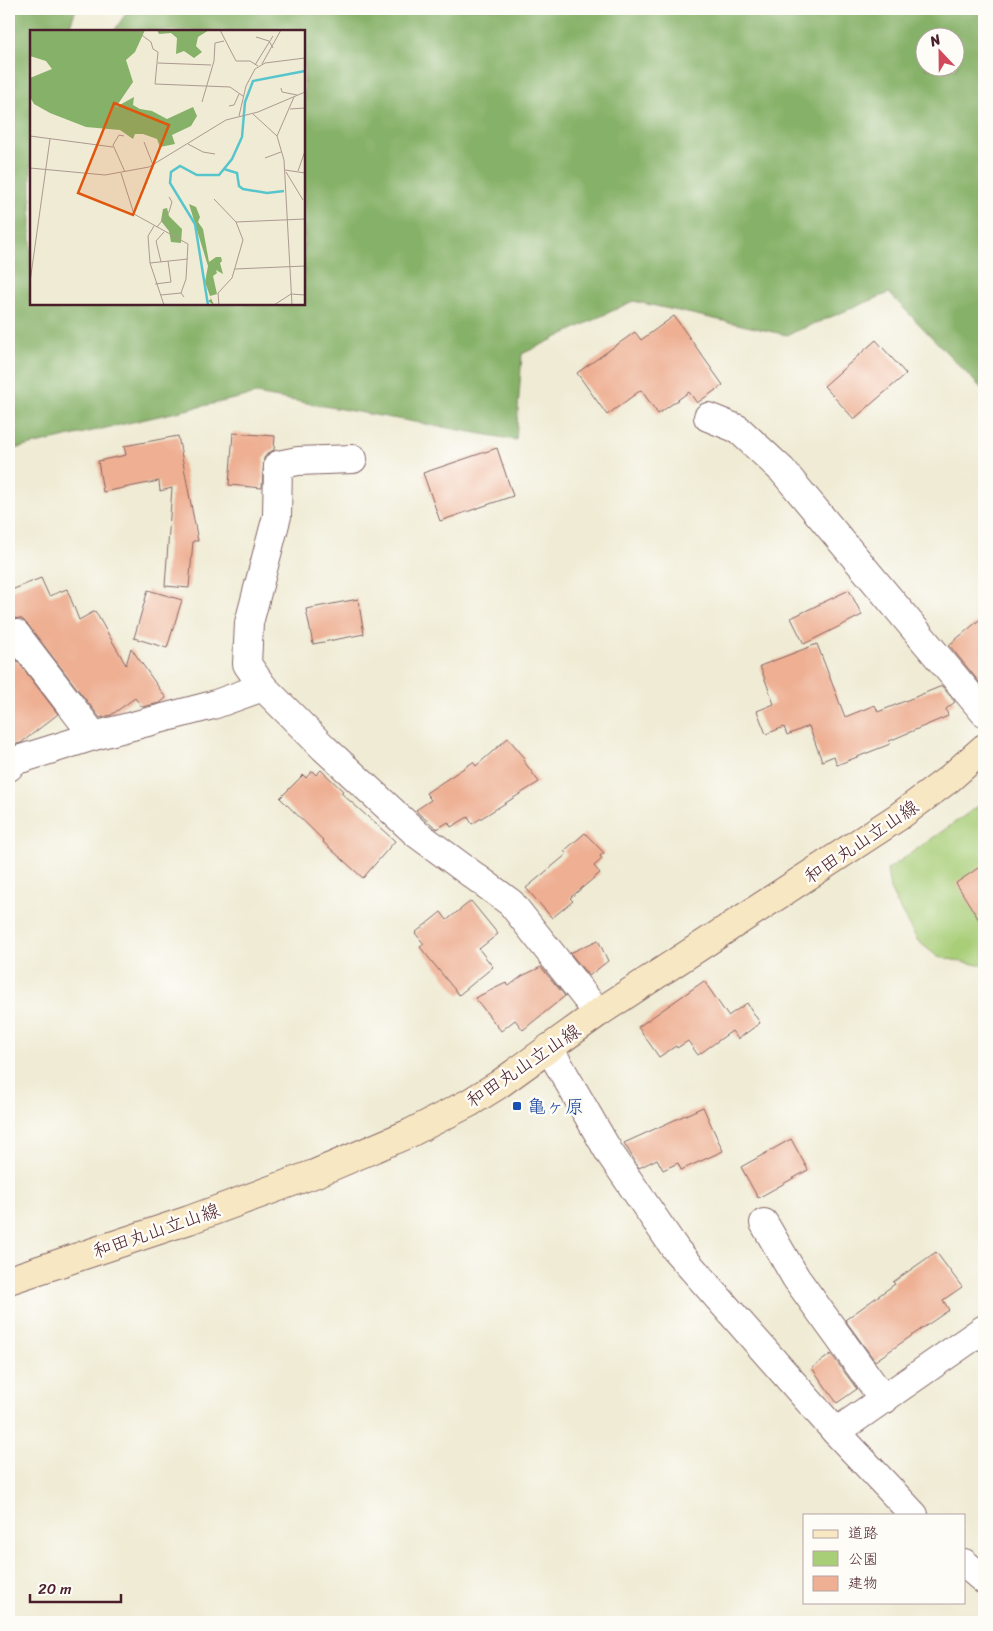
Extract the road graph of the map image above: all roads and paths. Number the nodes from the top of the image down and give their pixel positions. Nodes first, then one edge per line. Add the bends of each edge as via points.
1 (708, 416) dead end
2 (353, 459) dead end
3 (16, 634) dead end
4 (263, 687) junction
5 (984, 712) edge
6 (94, 736) junction
7 (984, 748) edge
8 (10, 763) edge
9 (598, 1013) junction
10 (549, 1048) junction
11 (764, 1223) dead end
12 (9, 1280) edge
13 (984, 1329) edge
14 (884, 1400) junction
15 (836, 1432) junction
16 (913, 1514) edge
17 (966, 1566) edge
18 (984, 1580) edge

1 - 5 street via 738,429 782,470
2 - 4 street via 278,465 277,516 249,623 247,664
3 - 6 street
4 - 6 street via 213,705
4 - 9 street via 417,834 511,903
6 - 8 street
7 - 9 main road, 和田丸山立山線 via 898,817
9 - 10 main road, 和田丸山立山線
10 - 12 main road, 和田丸山立山線 via 469,1103 401,1137 314,1174 189,1220
10 - 15 street via 610,1152 676,1250
11 - 14 street via 796,1278
13 - 14 street
14 - 15 street
15 - 16 street
17 - 18 street

